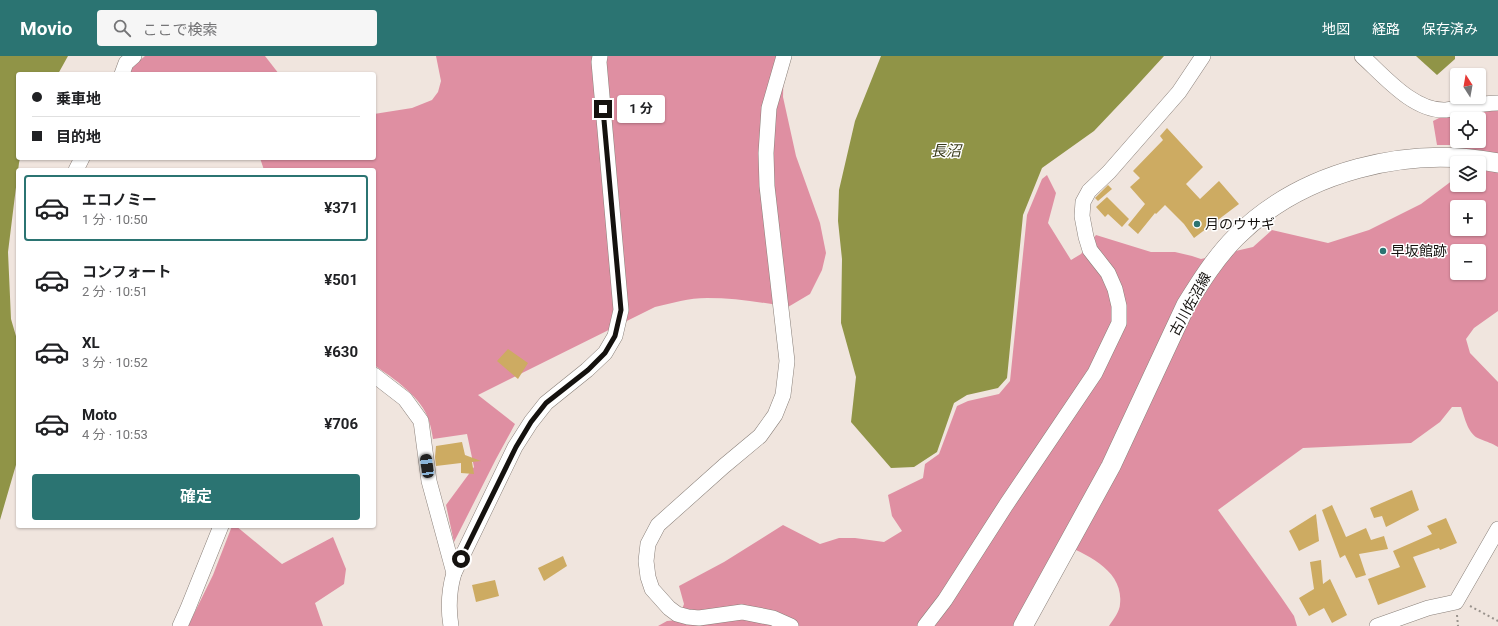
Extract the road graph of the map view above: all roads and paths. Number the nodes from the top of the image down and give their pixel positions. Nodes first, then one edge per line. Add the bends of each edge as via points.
1 (134, 56) edge
2 (600, 56) edge
3 (784, 56) edge
4 (1203, 56) edge
5 (1362, 56) edge
6 (123, 72) edge
7 (1498, 103) edge
8 (1498, 163) edge
9 (376, 377) edge
10 (220, 528) edge
11 (1498, 529) edge
12 (454, 573) junction
13 (1456, 602) junction
14 (1498, 621) edge
15 (180, 626) edge
16 (450, 626) edge
17 (791, 626) edge
18 (925, 626) edge
19 (1023, 626) edge
20 (1377, 626) edge

1 - 6 street via 126,63
2 - 12 street via 621,310 615,336 605,353 546,403 531,422 516,447
3 - 17 street via 769,108 766,153 767,186 787,362 783,395 775,415 760,436 658,525 648,544 646,561 652,589 677,614 699,618 742,612 773,618
4 - 18 street via 1179,92 1109,172 1089,191 1083,202 1082,216 1086,237 1090,250 1115,288 1119,323 1095,373 945,600
5 - 7 street via 1416,103 1444,110
8 - 19 main road, 古川佐沼線 via 1431,157 1347,172 1282,201 1236,237 1217,259 1186,306 1111,466
9 - 12 street via 406,400 421,421 429,481
10 - 15 street
11 - 13 street
12 - 16 street via 450,587
13 - 14 path via 1465,603
13 - 20 street via 1428,608

